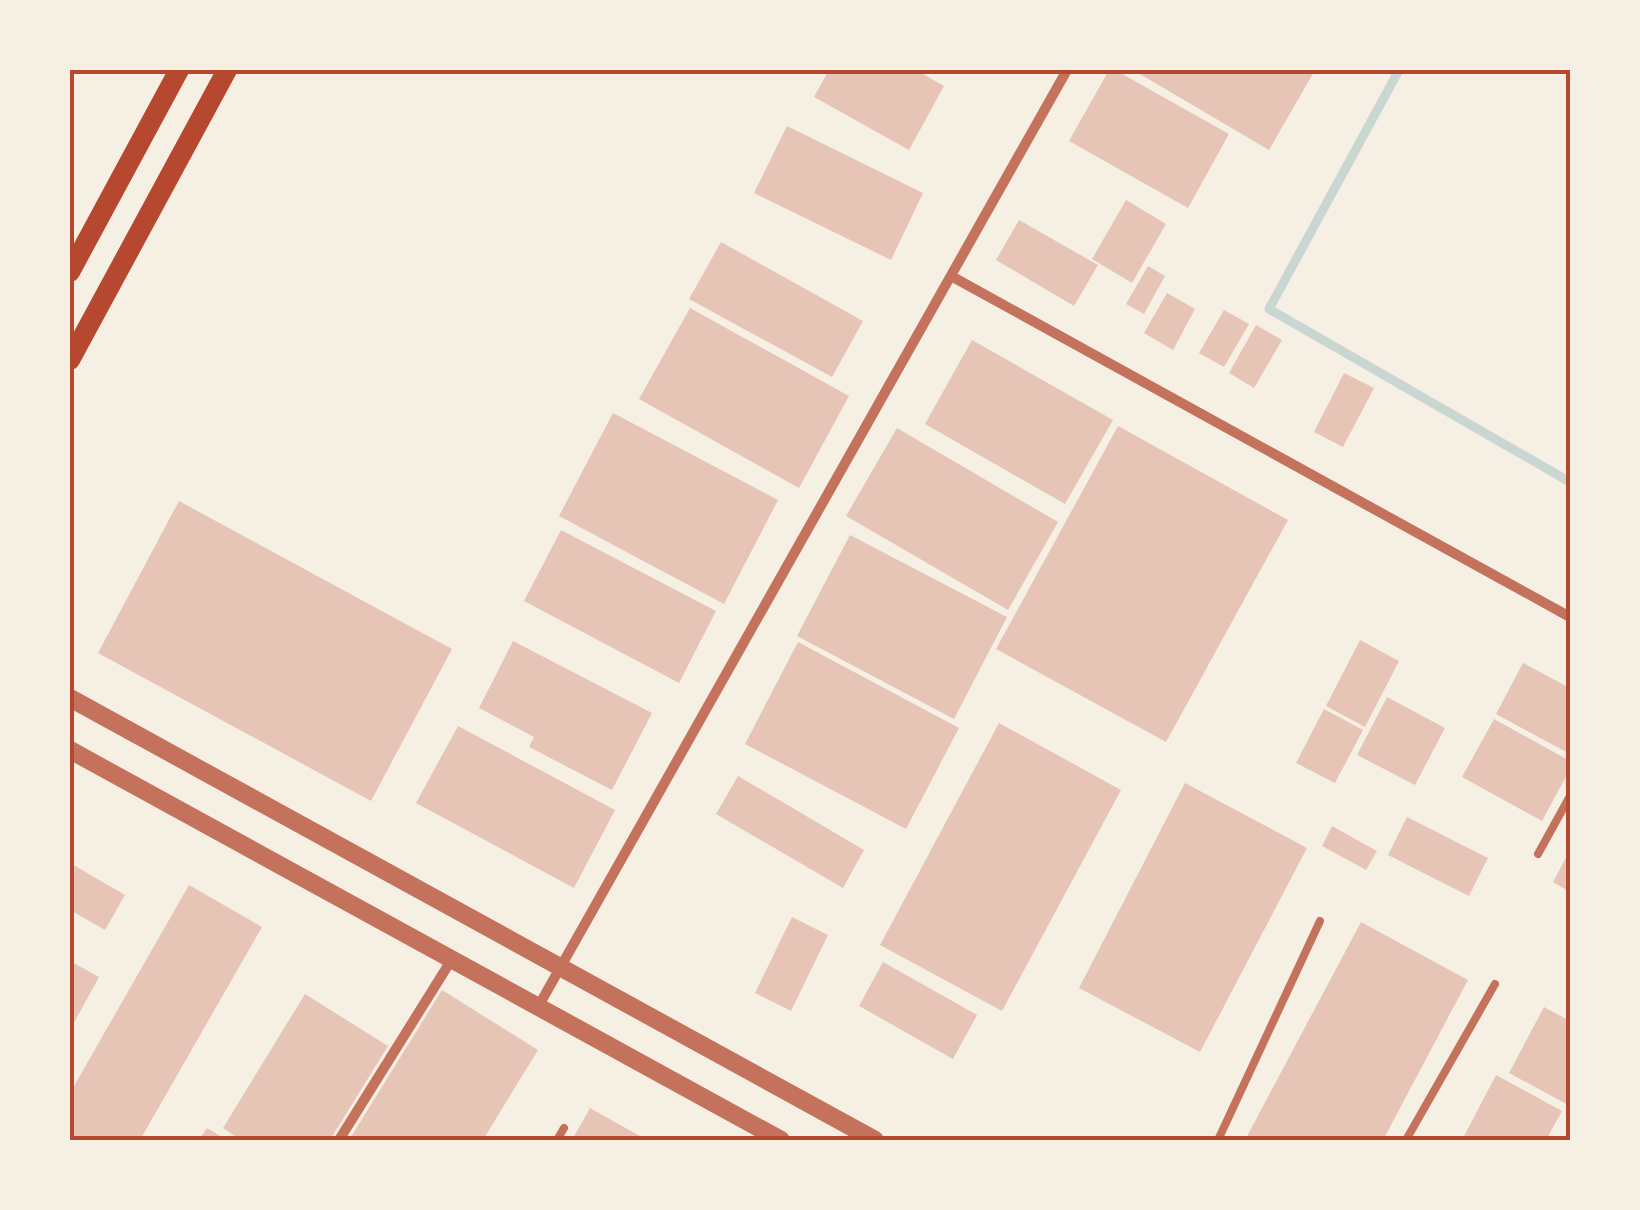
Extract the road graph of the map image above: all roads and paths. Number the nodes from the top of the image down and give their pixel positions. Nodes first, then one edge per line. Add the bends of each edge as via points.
1 (179, 70) edge
2 (227, 70) edge
3 (1067, 70) edge
4 (70, 272) edge
5 (951, 276) junction
6 (70, 360) edge
7 (1570, 617) edge
8 (70, 698) edge
9 (70, 750) edge
10 (1570, 796) edge
11 (1538, 854) dead end
12 (1320, 922) dead end
13 (452, 959) junction
14 (561, 967) junction
15 (1495, 984) dead end
16 (538, 1007) junction
17 (564, 1128) dead end
18 (339, 1140) edge
19 (558, 1140) edge
20 (782, 1140) edge
21 (875, 1140) edge
22 (1218, 1140) edge
23 (1406, 1140) edge

1 - 4 main road
2 - 6 main road
3 - 5 street
5 - 7 street
5 - 14 street
8 - 14 street
9 - 13 street
10 - 11 lane
12 - 22 lane
13 - 16 street
13 - 18 street
14 - 16 street
14 - 21 street
15 - 23 lane
16 - 20 street
17 - 19 lane

